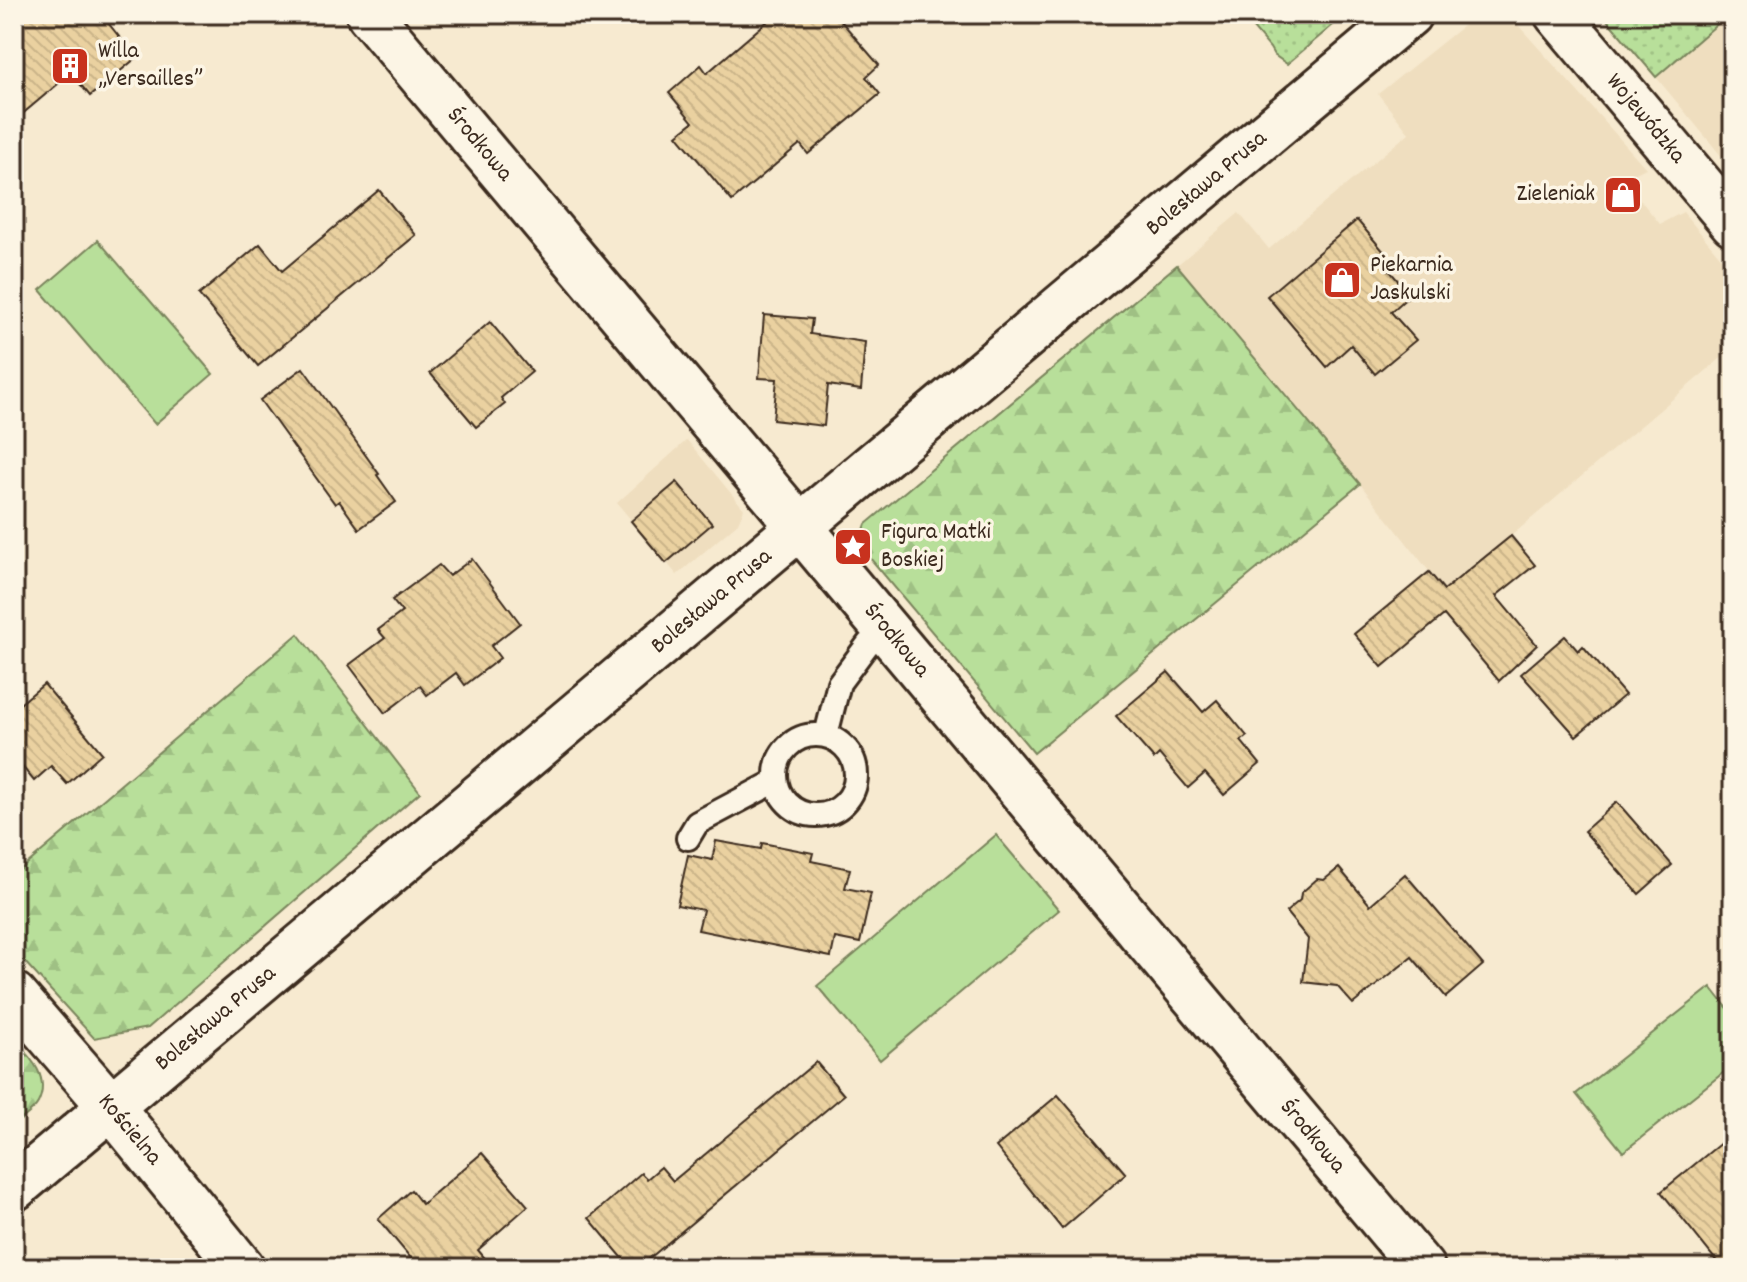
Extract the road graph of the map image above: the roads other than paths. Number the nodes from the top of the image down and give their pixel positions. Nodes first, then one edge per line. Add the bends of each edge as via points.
1 (369, 14) edge
2 (1409, 14) edge
3 (1557, 14) edge
4 (1733, 223) edge
5 (800, 527) junction
6 (888, 632) junction
7 (826, 735) junction
8 (776, 781) junction
9 (688, 838) dead end
10 (14, 995) edge
11 (111, 1107) junction
12 (14, 1188) edge
13 (242, 1268) edge
14 (1422, 1268) edge

1 - 5 street, Środkowa
2 - 5 street, Bolesława Prusa
3 - 4 street, Wojewódzka
5 - 6 street, Środkowa
5 - 11 street, Bolesława Prusa
6 - 7 lane via 868,644 839,683
6 - 14 street, Środkowa
7 - 8 lane via 812,734 789,744 775,767
7 - 8 lane via 848,750 854,762 854,787 848,799 825,814 799,812 788,804
8 - 9 lane via 697,823
10 - 11 street, Kościelna
11 - 12 street, Bolesława Prusa
11 - 13 street, Kościelna

